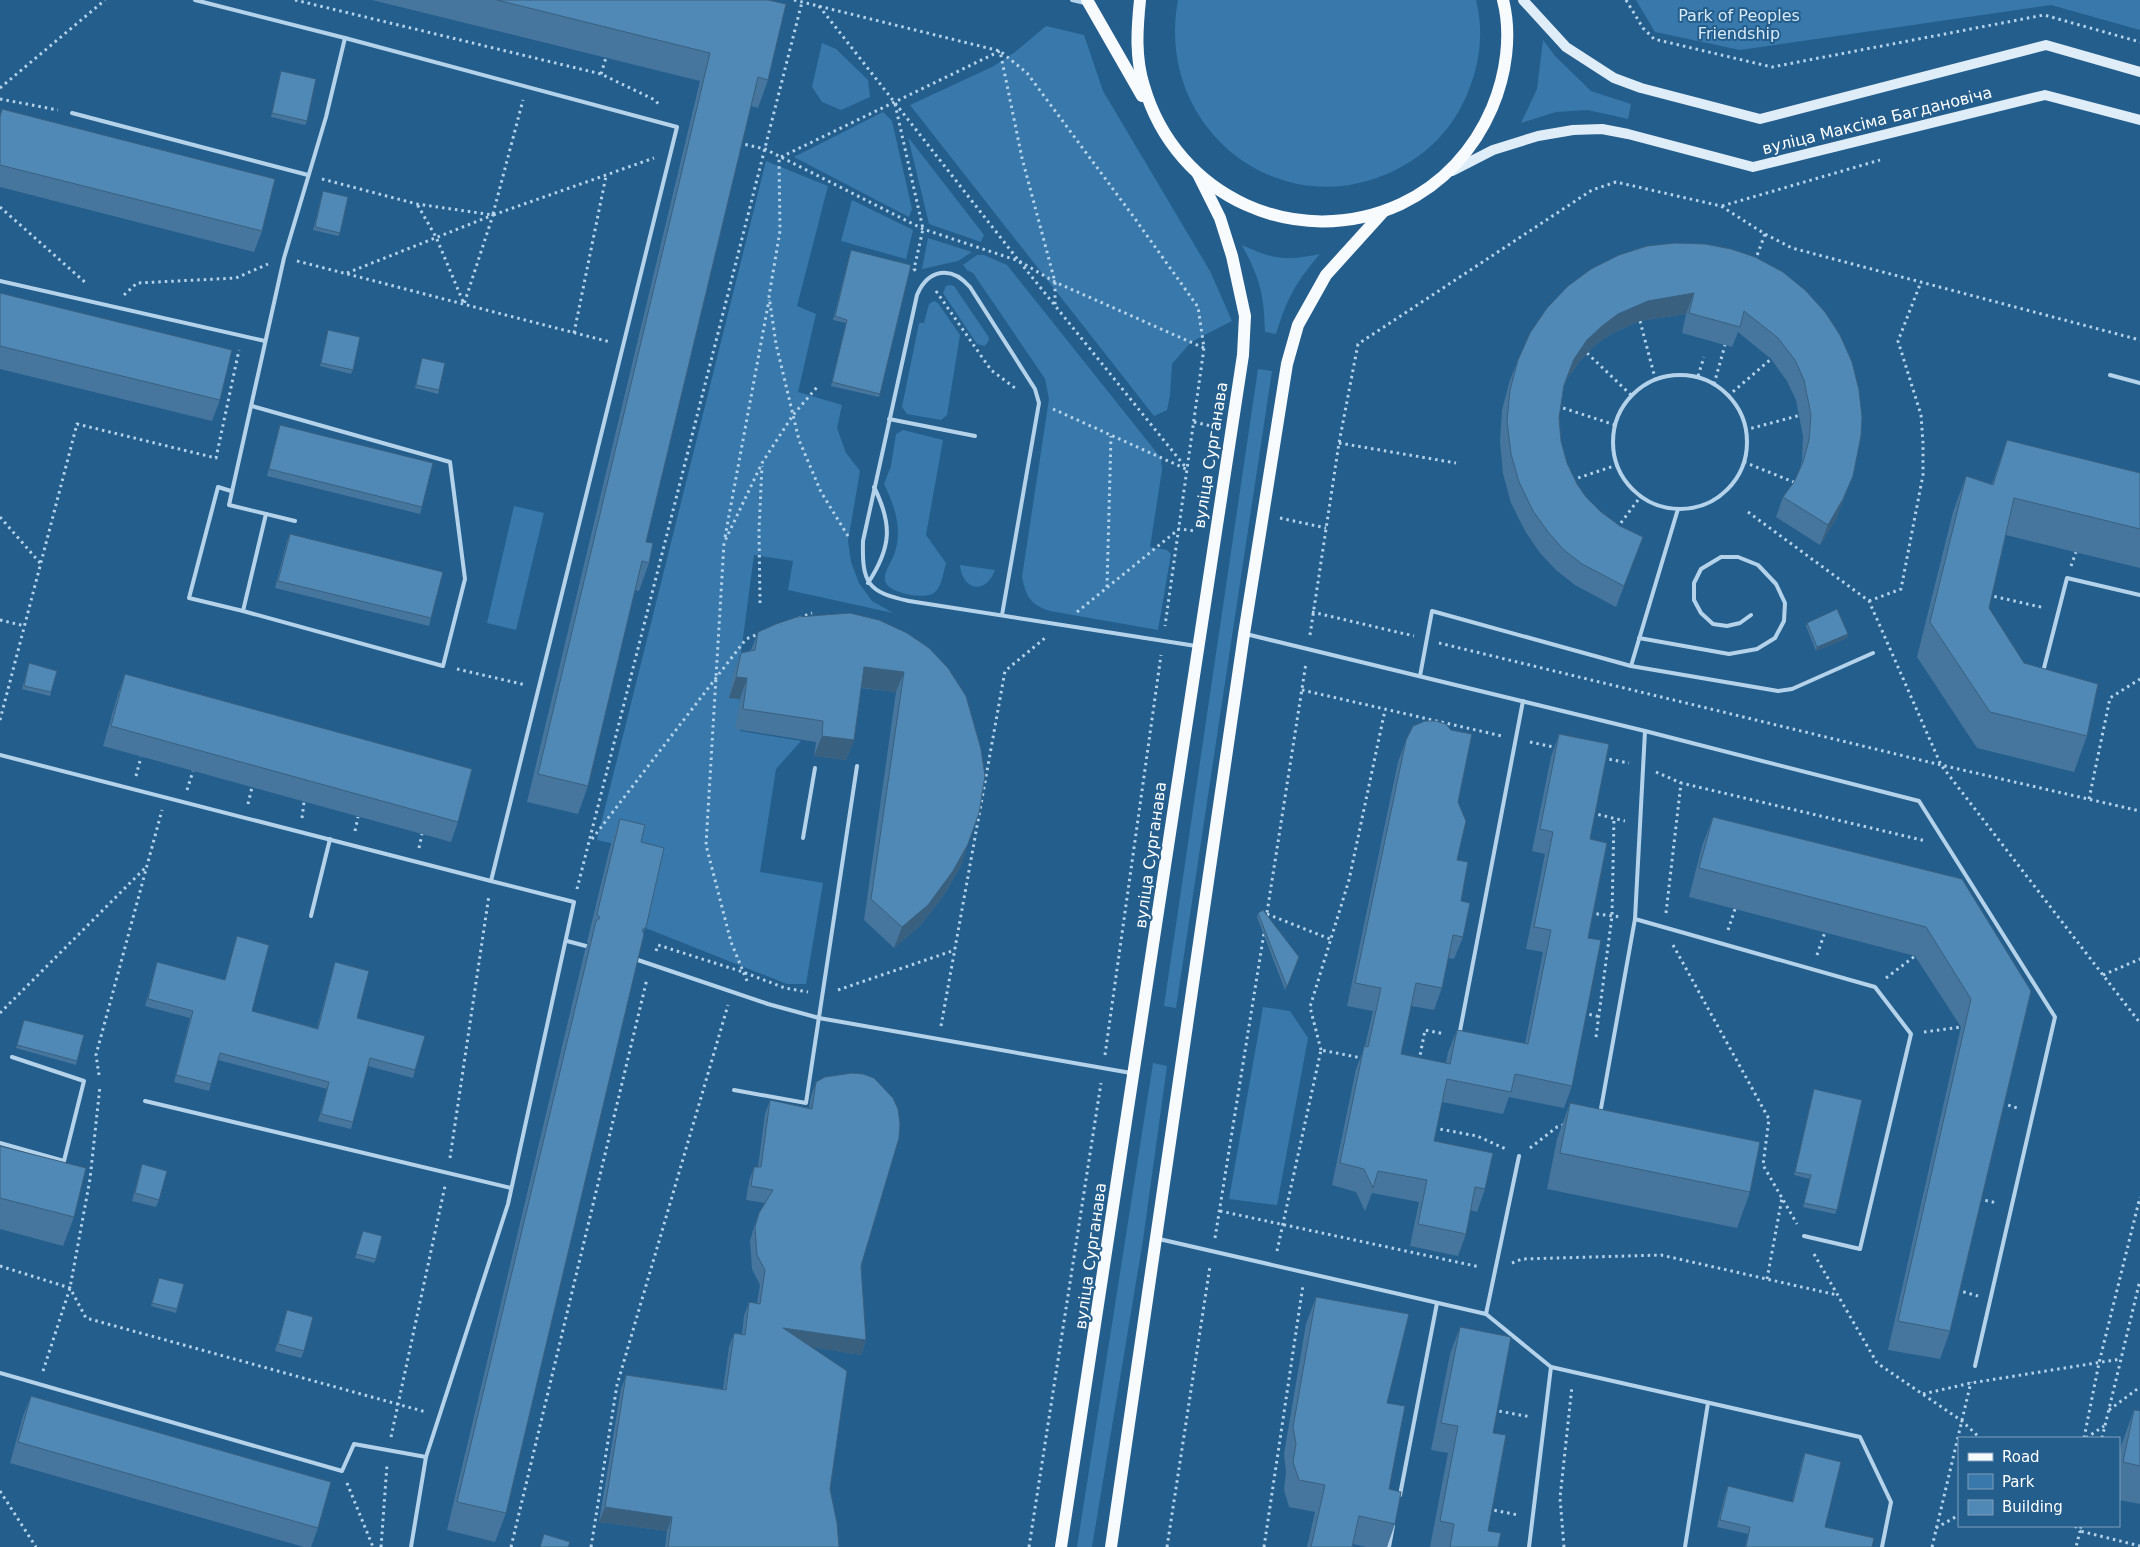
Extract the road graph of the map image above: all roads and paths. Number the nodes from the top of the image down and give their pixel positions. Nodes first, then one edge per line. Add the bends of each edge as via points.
1 (105, 0) edge
2 (195, 0) edge
3 (295, 0) edge
4 (794, 0) edge
5 (1072, 0) edge
6 (1140, 0) edge
7 (1504, 0) edge
8 (1523, 0) edge
9 (1626, 0) edge
10 (802, 2) junction
11 (1088, 2) edge
12 (820, 6) junction
13 (345, 38) junction
14 (2140, 42) edge
15 (609, 46) edge
16 (1000, 51) junction
17 (2140, 72) edge
18 (601, 74) junction
19 (527, 86) junction
20 (0, 88) edge
21 (0, 99) edge
22 (894, 101) junction
23 (72, 113) joint
24 (2140, 120) edge
25 (1160, 126) junction
26 (677, 127) junction
27 (738, 143) edge
28 (765, 149) junction
29 (779, 158) junction
30 (1880, 160) dead end
31 (1449, 172) junction
32 (1198, 174) junction
33 (308, 175) junction
34 (606, 175) junction
35 (417, 204) junction
36 (1721, 206) junction
37 (0, 207) edge
38 (1383, 212) junction
39 (493, 215) junction
40 (923, 229) junction
41 (1765, 234) junction
42 (436, 237) junction
43 (284, 258) junction
44 (1019, 261) junction
45 (1751, 269) edge
46 (345, 273) junction
47 (0, 281) edge
48 (1055, 282) junction
49 (1921, 282) junction
50 (769, 296) junction
51 (464, 304) junction
52 (112, 306) junction
53 (1055, 306) junction
54 (1640, 321) edge
55 (574, 333) junction
56 (242, 335) junction
57 (2140, 340) edge
58 (266, 341) junction
59 (610, 342) dead end
60 (1725, 345) edge
61 (1204, 348) junction
62 (1587, 353) edge
63 (1704, 357) dead end
64 (1771, 359) edge
65 (2110, 375) dead end
66 (1698, 376) junction
67 (1655, 378) junction
68 (2140, 383) edge
69 (1714, 384) junction
70 (818, 386) dead end
71 (1631, 395) junction
72 (1728, 396) junction
73 (252, 406) junction
74 (1556, 406) edge
75 (793, 415) junction
76 (1801, 415) dead end
77 (889, 419) junction
78 (1194, 422) junction
79 (1615, 425) junction
80 (1745, 430) junction
81 (1210, 433) dead end
82 (975, 436) dead end
83 (1111, 436) dead end
84 (1339, 443) junction
85 (1744, 462) junction
86 (762, 463) junction
87 (1456, 463) dead end
88 (1617, 465) junction
89 (1187, 470) junction
90 (1568, 481) edge
91 (1796, 483) edge
92 (874, 486) junction
93 (232, 491) junction
94 (1641, 496) junction
95 (1678, 509) junction
96 (1748, 512) dead end
97 (266, 514) junction
98 (1263, 514) junction
99 (0, 517) edge
100 (296, 522) dead end
101 (1197, 523) dead end
102 (1326, 528) junction
103 (1179, 529) junction
104 (1611, 534) edge
105 (724, 543) junction
106 (862, 561) junction
107 (41, 565) junction
108 (868, 583) junction
109 (1106, 588) junction
110 (1987, 594) edge
111 (2140, 595) edge
112 (1870, 601) junction
113 (760, 603) dead end
114 (243, 611) junction
115 (2059, 611) junction
116 (1312, 612) junction
117 (812, 613) dead end
118 (1002, 615) junction
119 (1751, 615) dead end
120 (795, 619) edge
121 (0, 620) edge
122 (1061, 624) junction
123 (26, 626) junction
124 (762, 632) edge
125 (1244, 634) junction
126 (1639, 638) junction
127 (1426, 640) junction
128 (1162, 641) junction
129 (1197, 646) junction
130 (1308, 649) junction
131 (1873, 653) dead end
132 (443, 666) junction
133 (1631, 666) junction
134 (2044, 668) edge
135 (1420, 676) junction
136 (715, 679) junction
137 (2140, 679) edge
138 (539, 689) junction
139 (1302, 690) junction
140 (1523, 701) junction
141 (1385, 710) junction
142 (0, 720) edge
143 (1646, 731) junction
144 (1516, 739) junction
145 (1561, 749) edge
146 (0, 755) edge
147 (1598, 756) edge
148 (1941, 765) junction
149 (857, 766) edge
150 (1644, 766) junction
151 (815, 768) dead end
152 (1680, 783) junction
153 (166, 798) junction
154 (2089, 799) junction
155 (2140, 811) edge
156 (1592, 813) edge
157 (1614, 818) junction
158 (1640, 824) junction
159 (804, 838) dead end
160 (330, 839) junction
161 (590, 842) junction
162 (1948, 846) junction
163 (146, 866) junction
164 (491, 881) junction
165 (574, 902) junction
166 (1735, 909) edge
167 (1590, 912) edge
168 (1267, 914) junction
169 (311, 916) dead end
170 (1612, 916) junction
171 (1635, 919) junction
172 (1664, 927) junction
173 (1824, 932) edge
174 (1330, 939) junction
175 (567, 941) junction
176 (1724, 944) junction
177 (586, 946) dead end
178 (955, 950) junction
179 (1915, 956) edge
180 (634, 959) edge
181 (2140, 959) edge
182 (650, 965) junction
183 (1812, 969) junction
184 (743, 972) junction
185 (2103, 975) junction
186 (1875, 987) junction
187 (731, 992) junction
188 (822, 995) junction
189 (755, 1000) junction
190 (0, 1013) edge
191 (1582, 1013) edge
192 (1600, 1016) junction
193 (819, 1018) junction
194 (1617, 1020) junction
195 (2140, 1023) edge
196 (1961, 1027) edge
197 (1911, 1034) junction
198 (1458, 1036) joint
199 (939, 1039) junction
200 (1321, 1050) junction
201 (12, 1057) dead end
202 (1370, 1060) edge
203 (1419, 1062) edge
204 (1103, 1068) junction
205 (1134, 1073) junction
206 (734, 1090) dead end
207 (145, 1101) dead end
208 (1600, 1115) junction
209 (1610, 1118) edge
210 (1434, 1128) edge
211 (0, 1143) edge
212 (1519, 1156) junction
213 (447, 1173) junction
214 (511, 1188) junction
215 (2140, 1197) edge
216 (1782, 1198) junction
217 (1220, 1210) junction
218 (1283, 1223) junction
219 (1804, 1236) junction
220 (1156, 1238) junction
221 (1213, 1251) junction
222 (1274, 1265) junction
223 (0, 1266) edge
224 (1495, 1270) junction
225 (1305, 1272) junction
226 (1767, 1279) junction
227 (2140, 1280) edge
228 (70, 1288) junction
229 (1957, 1290) edge
230 (1837, 1294) junction
231 (1990, 1300) junction
232 (1437, 1303) junction
233 (1486, 1314) junction
234 (2121, 1359) junction
235 (2099, 1363) junction
236 (1975, 1366) joint
237 (1551, 1367) junction
238 (1574, 1372) junction
239 (0, 1373) edge
240 (620, 1377) junction
241 (626, 1381) edge
242 (1971, 1383) junction
243 (39, 1384) junction
244 (2140, 1387) edge
245 (1922, 1394) junction
246 (1708, 1403) junction
247 (399, 1406) junction
248 (1492, 1410) edge
249 (2109, 1410) junction
250 (438, 1415) junction
251 (1544, 1419) junction
252 (1962, 1421) junction
253 (2105, 1426) junction
254 (1958, 1437) edge
255 (1958, 1437) edge
256 (1979, 1437) edge
257 (2085, 1437) edge
258 (2087, 1437) edge
259 (2102, 1437) edge
260 (388, 1450) junction
261 (426, 1457) junction
262 (342, 1471) junction
263 (0, 1491) edge
264 (1399, 1498) edge
265 (1487, 1509) edge
266 (1958, 1516) edge
267 (1533, 1517) junction
268 (1395, 1518) edge
269 (2075, 1527) edge
270 (2081, 1527) edge
271 (1936, 1528) junction
272 (2080, 1531) junction
273 (2140, 1546) edge
274 (36, 1547) edge
275 (373, 1547) edge
276 (382, 1547) edge
277 (411, 1547) edge
278 (511, 1547) edge
279 (591, 1547) edge
280 (1029, 1547) edge
281 (1061, 1547) edge
282 (1111, 1547) edge
283 (1167, 1547) edge
284 (1264, 1547) edge
285 (1389, 1547) edge
286 (1529, 1547) edge
287 (1564, 1547) edge
288 (1685, 1547) edge
289 (1882, 1547) edge
290 (1932, 1547) edge
291 (2076, 1547) edge

1 - 20 path
2 - 13 lane
3 - 18 path
4 - 10 path
5 - 11 lane
6 - 25 main road via 1137,52 1144,86
7 - 31 main road via 1507,33 1499,91 1473,145
8 - 17 main road, вуліца Максіма Багдановіча via 1566,47 1614,78 1760,119 2046,45
9 - 14 path via 1643,28 1654,39 1772,67 2044,15
10 - 12 path
10 - 28 path
11 - 25 main road
12 - 16 path
12 - 22 path
13 - 19 lane
13 - 33 lane
15 - 18 path
16 - 22 path
16 - 48 path via 1022,158
16 - 61 path via 1027,73 1198,307
18 - 26 path via 655,100
19 - 26 lane
19 - 39 path
21 - 23 path
22 - 29 path
22 - 40 path
22 - 44 path
23 - 33 lane
24 - 31 main road, вуліца Максіма Багдановіча via 2045,95 1753,167 1628,134 1602,129 1573,130 1538,136 1493,150
25 - 32 main road via 1182,158
26 - 34 path via 653,159
26 - 138 lane
27 - 28 path
28 - 29 path
28 - 161 path
29 - 40 path
29 - 50 path via 780,231
30 - 36 path
31 - 38 main road via 1417,196
32 - 38 main road via 1245,205 1281,218 1318,222 1352,220
32 - 129 main road, вуліца Сурганава via 1220,218 1245,316 1242,355
33 - 35 path
33 - 43 lane
34 - 39 path
34 - 55 path
35 - 39 path
35 - 42 path
36 - 41 path
36 - 84 path via 1616,182 1592,190 1358,344
37 - 52 path
38 - 98 main road via 1326,275 1298,326 1287,364
39 - 42 path
39 - 51 path
40 - 44 path
41 - 45 path
41 - 49 path via 1792,248
42 - 46 path
42 - 51 path
43 - 46 path
43 - 52 path via 236,278 137,283
43 - 58 lane
44 - 48 path
44 - 53 path
46 - 51 path
47 - 52 lane
48 - 53 path
48 - 61 path
49 - 57 path
49 - 112 path via 1898,341 1921,415 1923,475 1901,589
50 - 75 path via 776,344
50 - 105 path
51 - 55 path
52 - 56 lane
53 - 89 path
54 - 67 path
55 - 59 path
56 - 58 lane
56 - 107 path via 216,458 77,424
58 - 73 lane
60 - 69 path
61 - 78 path
62 - 71 path
63 - 66 path
64 - 72 path
65 - 68 lane
66 - 67 lane via 1676,374
66 - 69 lane
67 - 71 lane
69 - 72 lane
70 - 75 path
71 - 79 lane via 1621,408
72 - 80 lane via 1734,400 1744,420
73 - 93 lane
73 - 132 lane via 450,462 466,579
74 - 79 path
75 - 86 path
75 - 106 path via 799,440 821,492
76 - 80 path
77 - 82 lane
77 - 92 lane
77 - 118 lane via 920,288 941,272 962,278 1035,389 1039,403
78 - 81 path via 1212,424
78 - 89 path
79 - 88 lane via 1613,453
80 - 85 lane via 1748,441
83 - 109 path
84 - 87 path
84 - 102 path
85 - 91 path
85 - 95 lane via 1734,482 1719,497 1700,506
86 - 105 path
86 - 113 path
88 - 90 path
88 - 94 lane via 1621,475
89 - 103 path
92 - 106 lane
92 - 108 lane via 884,507 887,539 883,558
93 - 97 lane via 229,505
93 - 114 lane via 218,487 189,598
94 - 95 lane via 1655,505
94 - 104 path
95 - 126 lane
96 - 112 path
97 - 100 lane
97 - 114 lane
98 - 102 path
98 - 125 main road
99 - 107 path
101 - 103 path via 1196,532
102 - 116 path
103 - 109 path
103 - 128 path
105 - 136 path
106 - 108 lane
107 - 123 path
108 - 118 lane via 889,597
109 - 122 path
110 - 115 path
111 - 115 lane via 2067,578
112 - 148 path
114 - 132 lane
115 - 134 lane
116 - 127 path
116 - 130 path
117 - 120 path
118 - 122 lane
119 - 126 lane via 1740,624 1727,626 1713,624 1701,614 1694,600 1694,583 1701,569 1721,557 1738,557 1758,565 1776,584 1784,603 1784,621 1775,638 1757,649 1729,654
121 - 123 path
122 - 128 lane
122 - 178 path via 1005,671
123 - 142 path
124 - 136 path via 746,639
125 - 130 lane
125 - 220 main road
126 - 133 lane
127 - 133 lane via 1432,611
127 - 135 lane
127 - 148 path
128 - 129 lane
128 - 204 path
129 - 205 main road, вуліца Сурганава
130 - 135 lane
130 - 139 path
131 - 133 lane via 1792,689 1778,691
132 - 138 path
135 - 140 lane
136 - 161 path
136 - 184 path via 706,845 731,942
137 - 154 path via 2110,698
138 - 164 lane
139 - 141 path
139 - 168 path
140 - 143 lane
140 - 144 lane
141 - 144 path
141 - 174 path via 1349,880
143 - 150 lane
143 - 162 lane via 1919,801
144 - 145 path
144 - 198 lane
146 - 153 lane
147 - 150 path
148 - 154 path
148 - 185 path
149 - 188 lane
150 - 152 path
150 - 158 lane
151 - 159 lane
152 - 162 path
152 - 172 path
153 - 160 lane
153 - 163 path
154 - 155 path
156 - 157 path
157 - 158 path
157 - 170 path
158 - 171 lane
160 - 164 lane
160 - 169 lane
161 - 165 path
162 - 231 lane via 2055,1016
163 - 190 path
163 - 228 path via 96,1056 100,1085 90,1179
164 - 165 lane
164 - 213 path
165 - 175 lane
166 - 176 path
167 - 170 path
168 - 174 path
168 - 217 path
170 - 171 path
170 - 192 path
171 - 172 lane
171 - 194 lane
172 - 176 lane
172 - 216 path via 1769,1119 1763,1164
173 - 183 path
174 - 200 path via 1310,1007
175 - 177 lane
175 - 214 lane
176 - 183 lane
178 - 188 path
178 - 199 path
179 - 186 path
180 - 182 lane
181 - 185 path
182 - 184 path via 658,945
182 - 187 lane
182 - 278 path
183 - 186 lane
184 - 188 path via 785,988
184 - 189 path
185 - 195 path
186 - 197 lane
187 - 189 lane
187 - 240 path
188 - 193 lane
189 - 193 lane
191 - 192 path
192 - 194 path
193 - 199 lane
193 - 206 lane via 806,1103
194 - 208 lane
196 - 197 path
197 - 219 lane via 1860,1249
198 - 203 path via 1425,1030
199 - 204 lane
200 - 202 path
200 - 218 path
201 - 211 lane via 84,1080 64,1161
204 - 205 lane
204 - 280 path
205 - 281 main road, вуліца Сурганава
207 - 213 lane
208 - 209 lane
208 - 212 path via 1557,1127
210 - 212 path via 1477,1136
212 - 224 lane
213 - 214 lane
213 - 247 path
214 - 250 lane
215 - 235 path
216 - 219 path
216 - 226 path
217 - 218 path
217 - 221 path
218 - 222 path
218 - 224 path
219 - 230 path
220 - 221 lane
220 - 282 main road
221 - 222 lane
221 - 283 path
222 - 225 lane
223 - 228 path
224 - 226 path via 1522,1259 1661,1255
224 - 233 lane
225 - 232 lane
225 - 284 path
226 - 230 path
227 - 234 path
228 - 243 path
228 - 247 path via 86,1318
229 - 231 path
230 - 245 path via 1877,1363
231 - 236 lane
232 - 233 lane
232 - 264 lane
233 - 237 lane
234 - 235 path
234 - 249 path
235 - 242 path
235 - 257 path
236 - 242 path
237 - 238 lane
237 - 251 lane
238 - 246 lane
238 - 287 path via 1560,1498
239 - 243 lane
240 - 241 path
240 - 279 path
242 - 245 path
242 - 252 path
243 - 262 lane
244 - 249 path
245 - 252 path
246 - 288 lane
246 - 289 lane via 1860,1437 1891,1502
247 - 250 path
247 - 260 path
248 - 251 path
249 - 253 path
250 - 261 lane
251 - 267 lane
252 - 255 path
252 - 256 path
253 - 258 path
253 - 259 path
254 - 271 path
260 - 261 lane
260 - 262 lane via 354,1444
260 - 276 path
261 - 277 lane
262 - 275 path
263 - 274 path
265 - 267 path
266 - 271 path
267 - 286 lane
268 - 285 lane
269 - 272 path
270 - 272 path
271 - 290 path
272 - 273 path
272 - 291 path

